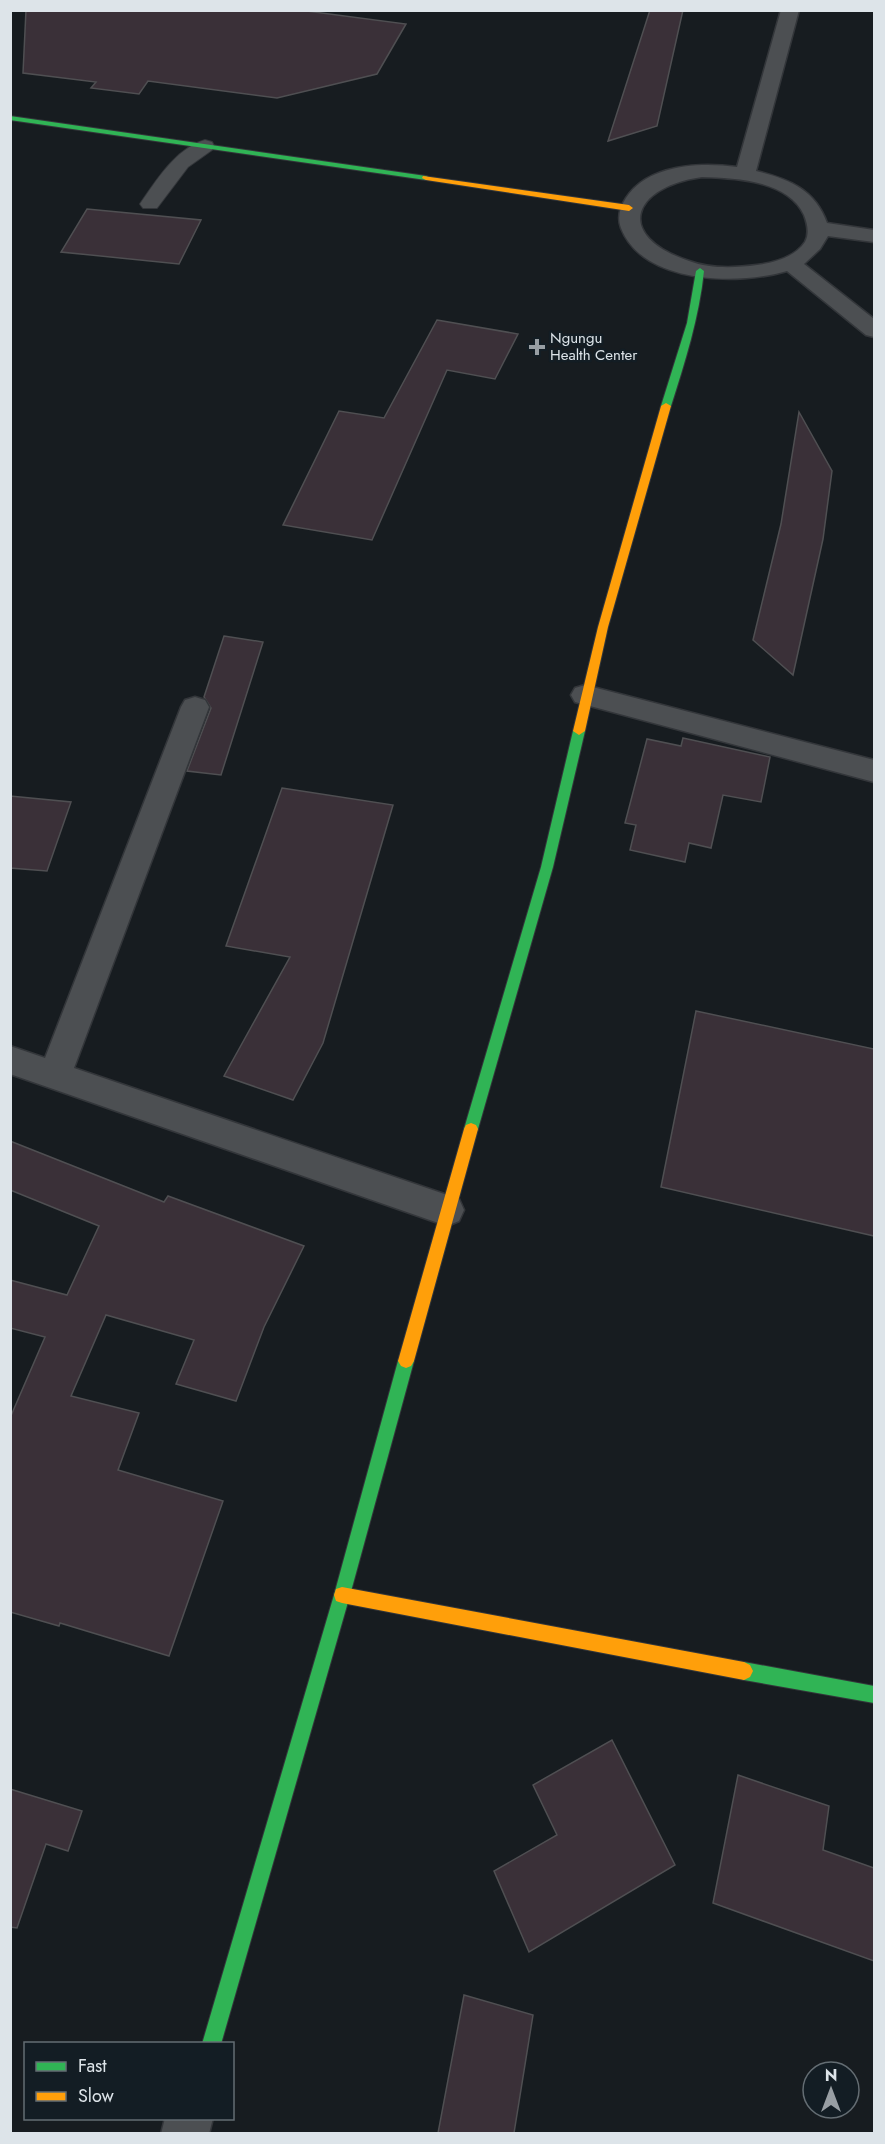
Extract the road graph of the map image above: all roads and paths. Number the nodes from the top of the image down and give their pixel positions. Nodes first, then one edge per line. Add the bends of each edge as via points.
1 (790, 10) edge
2 (10, 118) edge
3 (206, 146) junction
4 (745, 173) junction
5 (150, 204) dead end
6 (629, 208) junction
7 (819, 228) junction
8 (874, 236) edge
9 (790, 263) junction
10 (700, 270) junction
11 (874, 330) edge
12 (585, 695) junction
13 (195, 707) dead end
14 (874, 771) edge
15 (10, 1060) edge
16 (55, 1075) junction
17 (447, 1210) junction
18 (342, 1595) junction
19 (874, 1695) edge
20 (211, 2042) edge

1 - 4 street
2 - 3 street
3 - 5 lane via 181,163
3 - 6 street
4 - 6 street via 702,171 662,179 636,196
4 - 7 street via 771,180 805,200
6 - 10 street via 630,226 642,245 658,256
7 - 8 street
7 - 9 street via 814,244
9 - 10 street via 748,273
9 - 11 street
10 - 12 street via 690,333 642,487
12 - 14 street
12 - 17 street via 547,867
13 - 16 street
15 - 16 street
16 - 17 street
17 - 18 street
18 - 19 street
18 - 20 street

